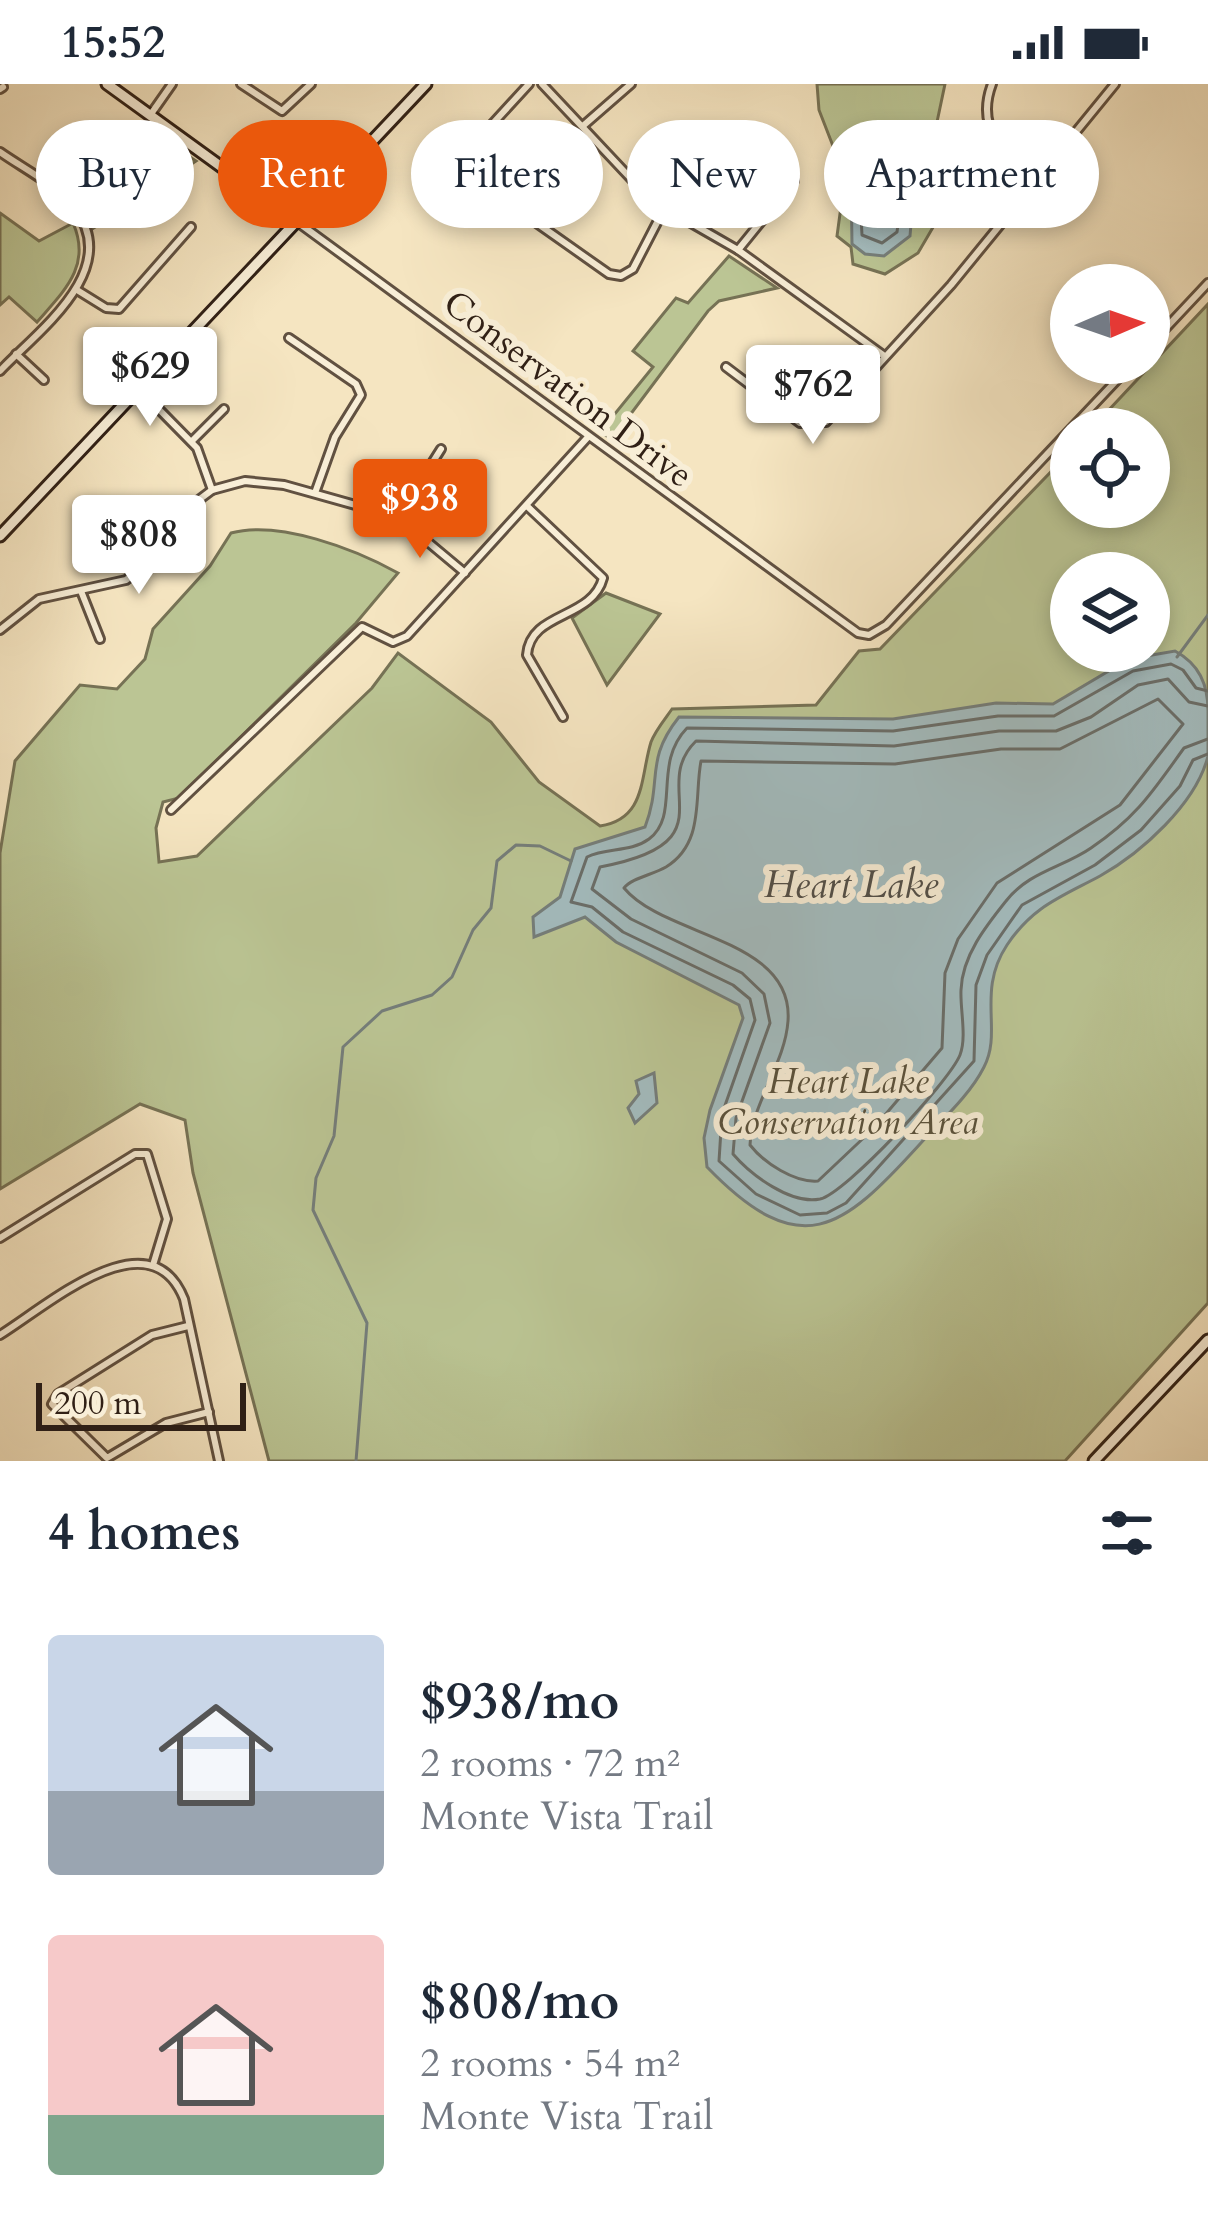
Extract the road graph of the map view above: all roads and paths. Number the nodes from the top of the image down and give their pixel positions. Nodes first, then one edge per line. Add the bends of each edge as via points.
1 (106, 84) edge
2 (172, 84) edge
3 (241, 84) edge
4 (311, 84) edge
5 (426, 84) edge
6 (529, 84) edge
7 (542, 84) edge
8 (631, 84) edge
9 (992, 84) edge
10 (1115, 84) edge
11 (151, 114) junction
12 (579, 120) edge
13 (590, 120) edge
14 (988, 120) edge
15 (1086, 120) edge
16 (387, 125) edge
17 (603, 148) edge
18 (0, 152) edge
19 (218, 163) edge
20 (36, 177) edge
21 (627, 177) edge
22 (84, 228) edge
23 (189, 228) edge
24 (289, 228) edge
25 (305, 228) edge
26 (654, 228) edge
27 (698, 228) edge
28 (756, 228) edge
29 (998, 228) edge
30 (738, 250) junction
31 (1208, 283) edge
32 (77, 290) junction
33 (1170, 324) edge
34 (289, 338) dead end
35 (16, 354) junction
36 (884, 355) junction
37 (726, 367) dead end
38 (0, 371) edge
39 (44, 380) dead end
40 (1113, 384) edge
41 (139, 389) junction
42 (224, 409) dead end
43 (587, 437) junction
44 (192, 441) junction
45 (441, 449) dead end
46 (212, 490) junction
47 (315, 494) junction
48 (526, 506) junction
49 (127, 508) dead end
50 (398, 518) junction
51 (0, 536) edge
52 (160, 541) junction
53 (465, 573) junction
54 (81, 591) junction
55 (0, 630) edge
56 (100, 639) dead end
57 (563, 717) dead end
58 (171, 810) dead end
59 (0, 1238) edge
60 (153, 1265) junction
61 (188, 1326) junction
62 (0, 1335) edge
63 (1208, 1340) edge
64 (209, 1412) junction
65 (220, 1461) edge
66 (1094, 1461) edge

1 - 11 main road, Conservation Drive
2 - 11 street
3 - 4 street via 282,111
5 - 16 main road
6 - 26 street via 482,138 531,219 621,276
7 - 12 street
8 - 13 street
9 - 14 street
10 - 15 street
11 - 19 main road, Conservation Drive
17 - 21 street
18 - 20 street
22 - 32 street via 88,258
23 - 32 street via 119,309
24 - 41 main road
25 - 43 street, Conservation Drive
27 - 30 street
28 - 30 street
29 - 36 street
30 - 36 street
31 - 33 street
32 - 35 street
34 - 47 street via 361,395
35 - 38 street
35 - 39 street
36 - 37 street via 826,422 808,426
40 - 43 street, Conservation Drive via 869,635
41 - 44 street
41 - 51 main road
42 - 44 street
43 - 48 street
44 - 46 street
45 - 50 street
46 - 47 street via 257,481
46 - 52 street
47 - 50 street
48 - 53 street
48 - 57 street via 603,578 593,598 545,624 527,644
49 - 52 street
50 - 53 street
52 - 54 street via 126,580
53 - 58 street via 400,641 362,626
54 - 55 street via 28,605
54 - 56 street
59 - 60 street via 147,1154 166,1219
60 - 61 street via 178,1286
60 - 62 street via 111,1266
61 - 64 street
61 - 64 street via 152,1336 52,1404 107,1458 166,1423
63 - 66 main road
64 - 65 street

